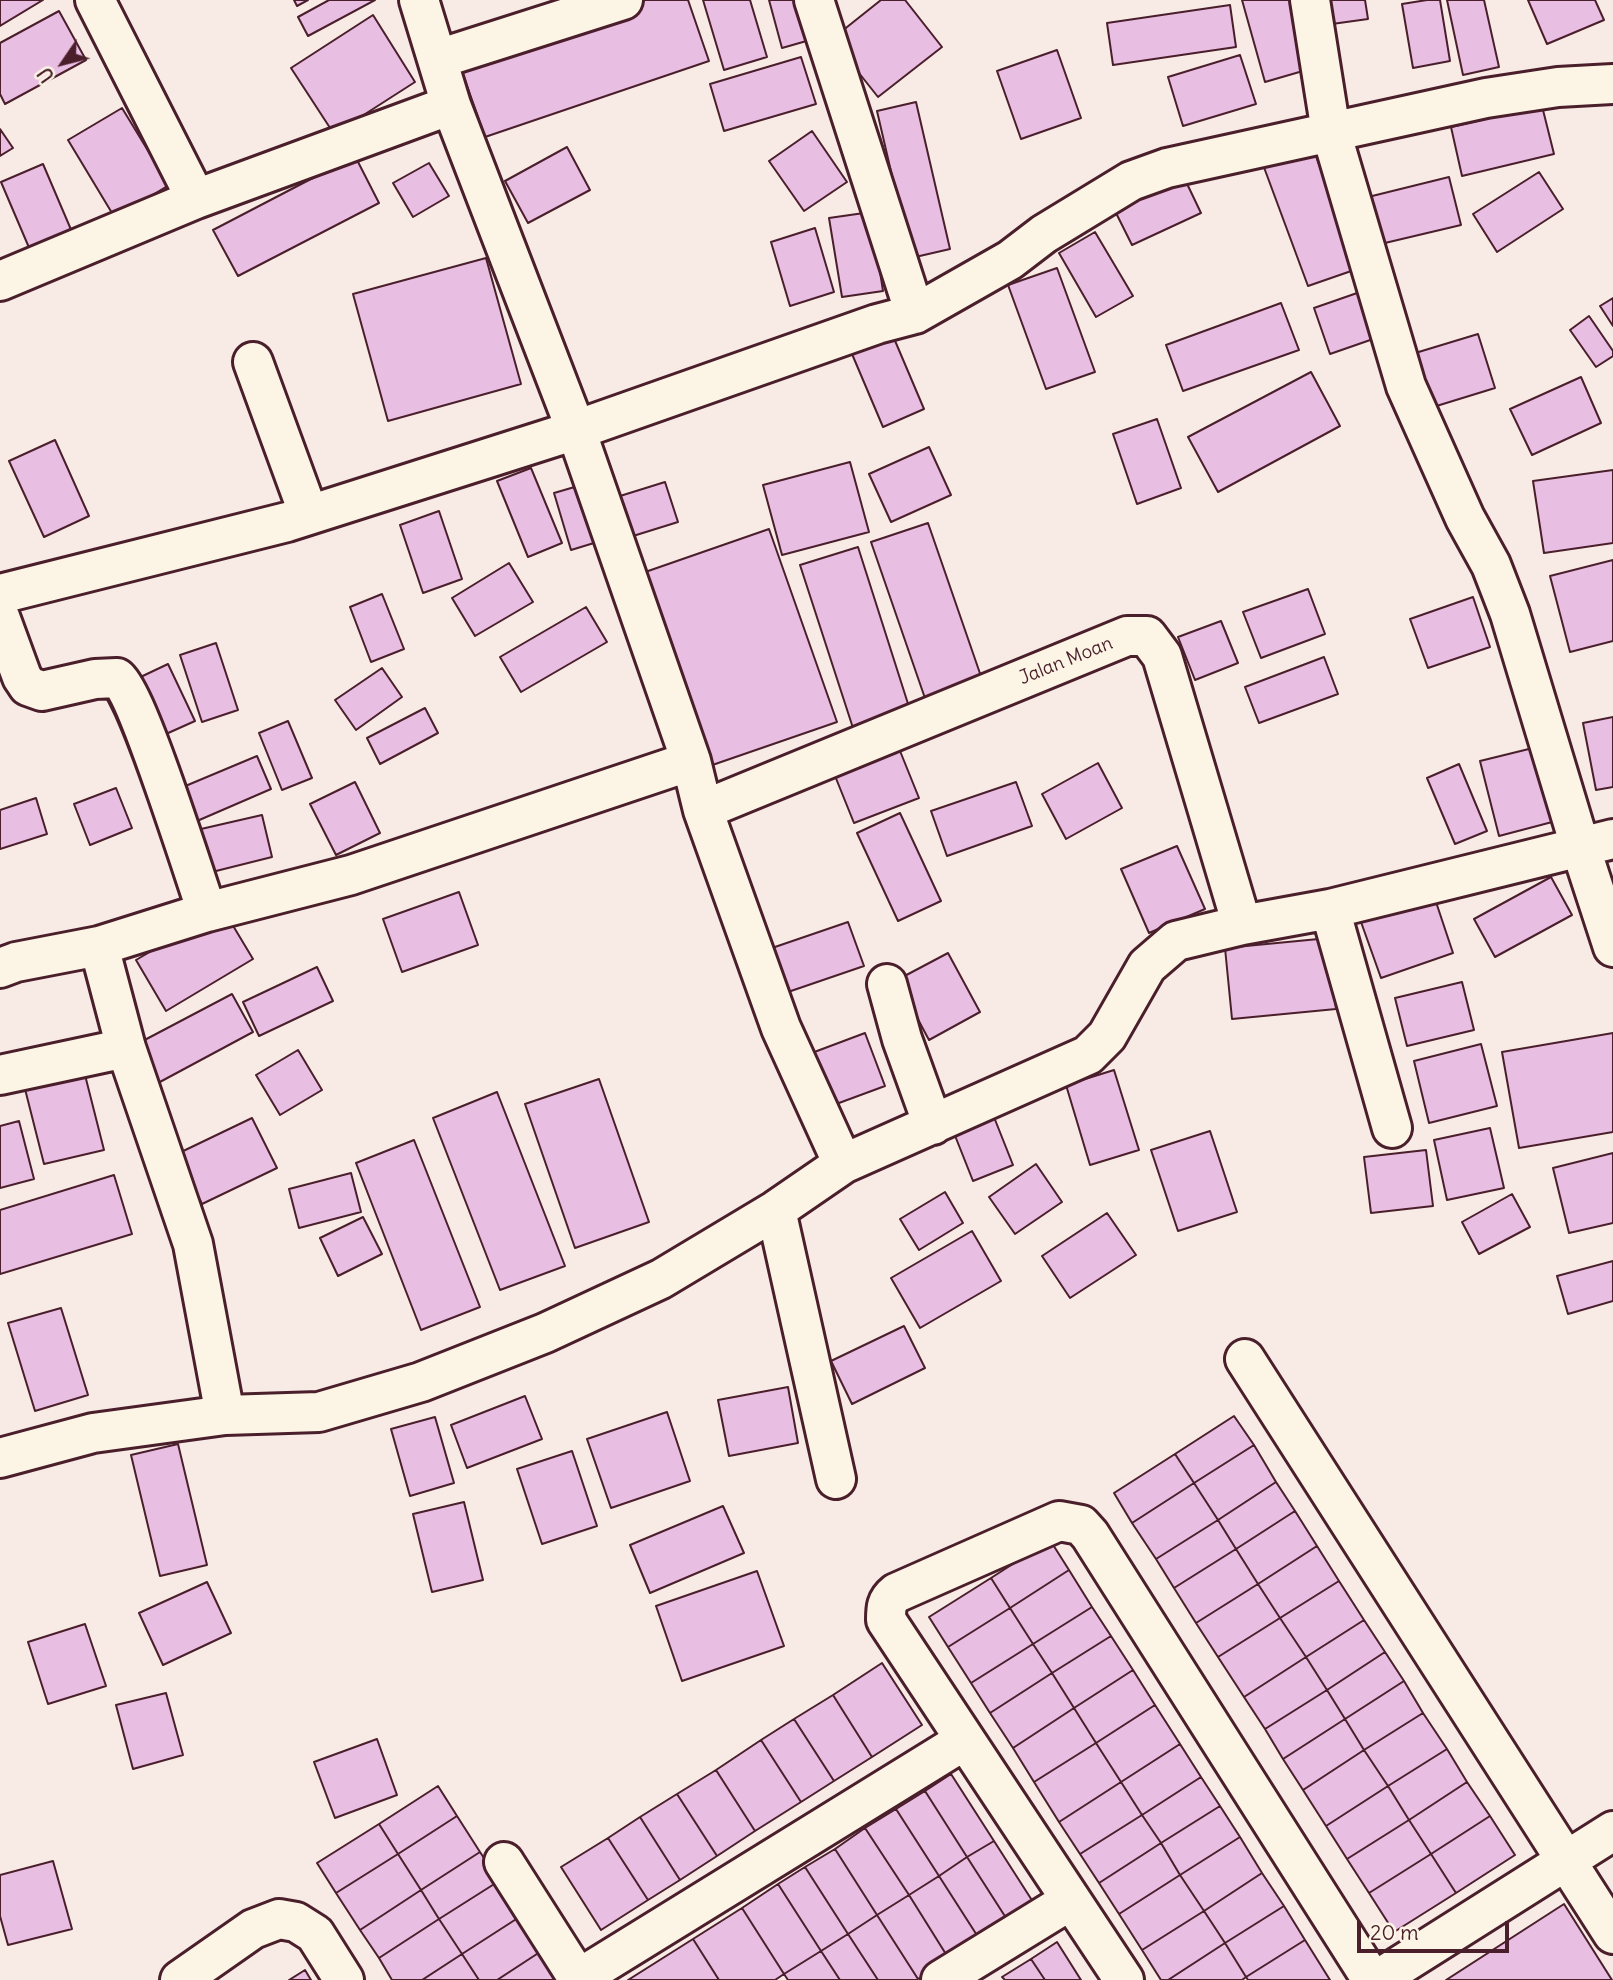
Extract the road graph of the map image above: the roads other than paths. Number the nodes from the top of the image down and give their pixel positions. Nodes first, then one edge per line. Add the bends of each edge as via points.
1 (95, 0) edge
2 (419, 0) edge
3 (623, 0) edge
4 (814, 0) edge
5 (1310, 0) edge
6 (438, 59) junction
7 (1613, 84) edge
8 (450, 105) junction
9 (1331, 132) junction
10 (196, 199) junction
11 (0, 281) edge
12 (915, 314) junction
13 (253, 362) dead end
14 (576, 430) junction
15 (309, 515) junction
16 (0, 594) edge
17 (0, 617) edge
18 (691, 761) junction
19 (703, 810) junction
20 (1596, 843) edge
21 (1330, 909) junction
22 (207, 912) junction
23 (1242, 925) junction
24 (99, 946) junction
25 (1613, 947) edge
26 (0, 968) edge
27 (887, 984) dead end
28 (125, 1048) junction
29 (0, 1075) edge
30 (933, 1125) junction
31 (1392, 1128) dead end
32 (843, 1164) junction
33 (776, 1210) junction
34 (1245, 1359) dead end
35 (225, 1415) junction
36 (0, 1458) edge
37 (836, 1479) dead end
38 (965, 1740) junction
39 (1613, 1831) edge
40 (1566, 1861) junction
41 (504, 1862) dead end
42 (1071, 1900) junction
43 (1613, 1934) edge
44 (180, 1980) edge
45 (344, 1980) edge
46 (578, 1980) edge
47 (941, 1980) edge
48 (1124, 1980) edge
49 (1375, 1980) edge

1 - 10 street
2 - 6 street
3 - 6 street
4 - 12 street
5 - 9 street
6 - 8 street
7 - 9 street via 1486,98
8 - 10 street
8 - 14 street
9 - 12 street via 1167,168 1130,181 1010,260
9 - 20 street via 1406,386 1491,565
10 - 11 street
12 - 14 street
13 - 15 street
14 - 15 street
14 - 18 street
15 - 16 street
17 - 22 street via 22,677 33,690 94,679 117,678 124,685 141,721
18 - 19 street
18 - 22 street via 351,875
19 - 23 street, Jalan Moan via 1127,636 1147,636 1162,656
19 - 32 street via 781,1028
20 - 21 street
20 - 25 street
21 - 23 street
21 - 31 street
22 - 24 street
23 - 30 street via 1176,941 1160,954 1147,966 1107,1036 1088,1055
24 - 26 street
24 - 28 street
27 - 30 street
28 - 29 street
28 - 35 street via 193,1244
30 - 32 street
32 - 33 street
33 - 35 street via 661,1279 545,1333 421,1382 319,1412
33 - 37 street
34 - 40 street
35 - 36 street via 93,1433
38 - 42 street
38 - 46 street
38 - 49 street via 886,1620 888,1600 1059,1521 1081,1525
39 - 40 street
40 - 43 street
40 - 49 street
41 - 46 street
42 - 47 street
42 - 48 street
44 - 45 street via 253,1929 279,1919 296,1922 315,1934

